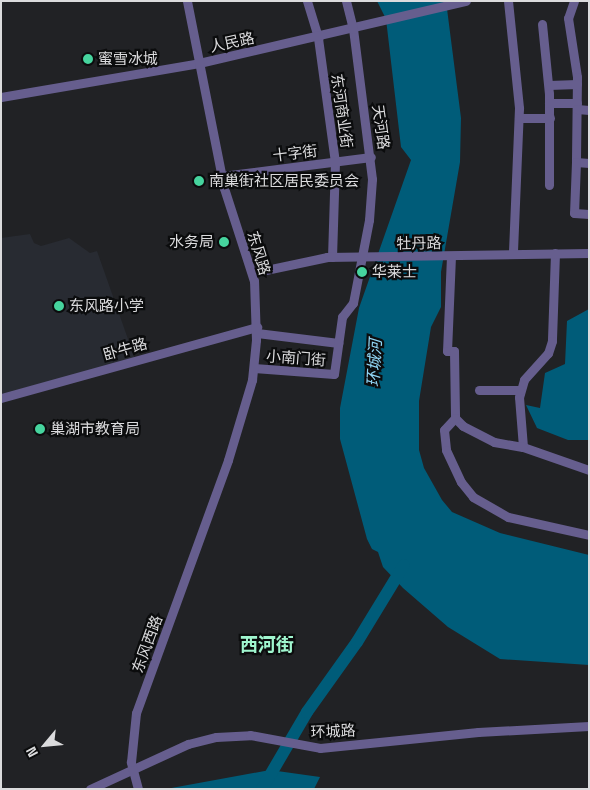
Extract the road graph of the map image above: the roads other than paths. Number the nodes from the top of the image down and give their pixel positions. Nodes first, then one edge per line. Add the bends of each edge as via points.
1 (187, 1) edge
2 (307, 1) edge
3 (346, 1) edge
4 (466, 1) edge
5 (508, 1) edge
6 (574, 1) edge
7 (542, 24) dead end
8 (354, 29) junction
9 (318, 38) junction
10 (199, 63) junction
11 (577, 84) junction
12 (549, 85) junction
13 (1, 97) edge
14 (550, 104) junction
15 (577, 106) junction
16 (589, 110) edge
17 (519, 118) junction
18 (550, 118) junction
19 (371, 157) junction
20 (335, 162) junction
21 (576, 162) junction
22 (589, 162) edge
23 (222, 176) junction
24 (550, 185) dead end
25 (589, 214) edge
26 (555, 253) junction
27 (589, 253) edge
28 (512, 254) junction
29 (451, 256) junction
30 (332, 257) junction
31 (366, 258) junction
32 (252, 273) junction
33 (257, 330) junction
34 (338, 343) junction
35 (254, 368) junction
36 (478, 390) dead end
37 (520, 390) junction
38 (1, 398) edge
39 (455, 418) junction
40 (523, 447) junction
41 (589, 470) edge
42 (210, 512) joint
43 (589, 534) edge
44 (589, 726) edge
45 (132, 771) junction
46 (90, 789) edge
47 (138, 789) edge

1 - 10 street, 东风路
2 - 9 street, 东河商业街
3 - 8 street, 天河路
4 - 8 street, 人民路
5 - 17 street
6 - 11 street via 568,18
7 - 12 street
8 - 9 street, 人民路
8 - 19 street, 天河路
9 - 10 street, 人民路
9 - 20 street, 东河商业街
10 - 13 street, 人民路
10 - 23 street, 东风路
11 - 12 street
11 - 15 street
12 - 14 street
14 - 15 street
14 - 18 street
15 - 16 street
15 - 21 street
17 - 18 street
17 - 28 street
18 - 24 street
19 - 20 street, 十字街
19 - 31 street, 天河路
20 - 23 street, 十字街
20 - 30 street, 东河商业街
21 - 22 street
21 - 25 street via 574,213
23 - 32 street, 东风路
26 - 27 street, 牡丹路
26 - 28 street, 牡丹路
26 - 37 street via 552,342 548,353 527,375
28 - 29 street, 牡丹路
29 - 31 street, 牡丹路
29 - 39 street via 447,351 454,351
30 - 31 street, 牡丹路
30 - 32 street, 牡丹路
31 - 34 street, 小南门街 via 353,303 342,317
32 - 33 street, 东风路
33 - 34 street
33 - 35 street, 东风路
33 - 38 street, 卧牛路
34 - 35 street, 小南门街 via 334,374
35 - 42 street, 东风路 via 241,420
36 - 37 street
37 - 40 street
39 - 40 street via 463,426 494,442
39 - 43 street via 444,430 446,450 461,482 473,496 502,515
40 - 41 street
42 - 45 street, 东风西路 via 136,713
44 - 45 street, 环城路 via 478,732 329,747 235,735 203,739
45 - 46 street, 环城路
45 - 47 street, 东风西路

